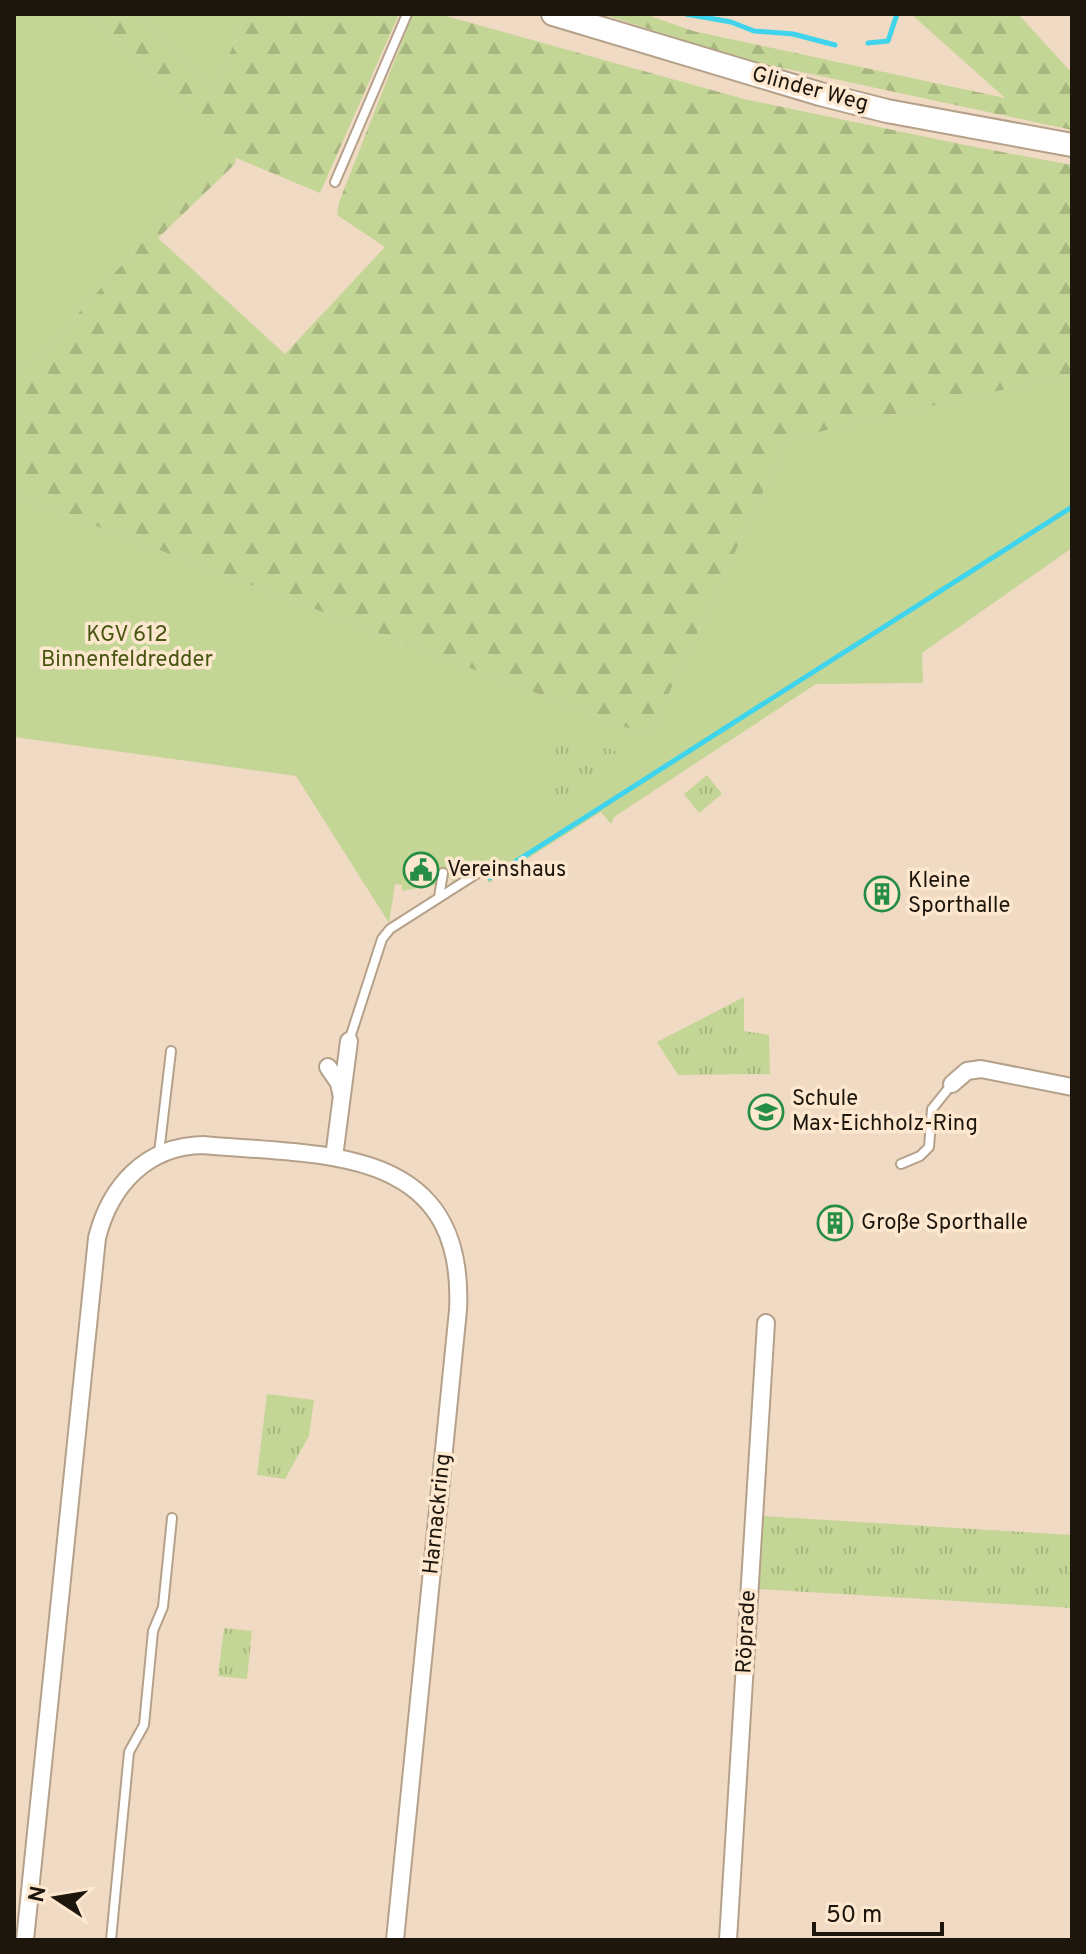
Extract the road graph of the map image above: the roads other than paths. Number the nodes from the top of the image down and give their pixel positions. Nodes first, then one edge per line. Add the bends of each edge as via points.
1 (407, 14) edge
2 (553, 14) edge
3 (1072, 145) edge
4 (335, 182) dead end
5 (484, 869) dead end
6 (443, 873) dead end
7 (438, 901) junction
8 (349, 1041) joint
9 (171, 1051) dead end
10 (328, 1067) dead end
11 (952, 1084) joint
12 (1072, 1087) edge
13 (341, 1099) junction
14 (159, 1153) junction
15 (334, 1157) junction
16 (901, 1164) dead end
17 (766, 1323) dead end
18 (172, 1518) dead end
19 (25, 1940) edge
20 (111, 1940) edge
21 (395, 1940) edge
22 (728, 1940) edge

1 - 4 lane
2 - 3 main road, Glinder Weg via 833,97
5 - 7 lane
6 - 7 lane
7 - 8 lane via 382,939
8 - 13 street
9 - 14 lane
10 - 13 street via 339,1083
11 - 12 street via 967,1071 981,1069
11 - 16 lane via 932,1109 929,1147
13 - 15 street
14 - 15 street, Harnackring via 203,1145
14 - 19 street, Harnackring via 117,1190 97,1238
15 - 21 street, Harnackring via 374,1166 419,1193 449,1238 459,1281
17 - 22 street, Röprade
18 - 20 lane via 144,1725 129,1752

